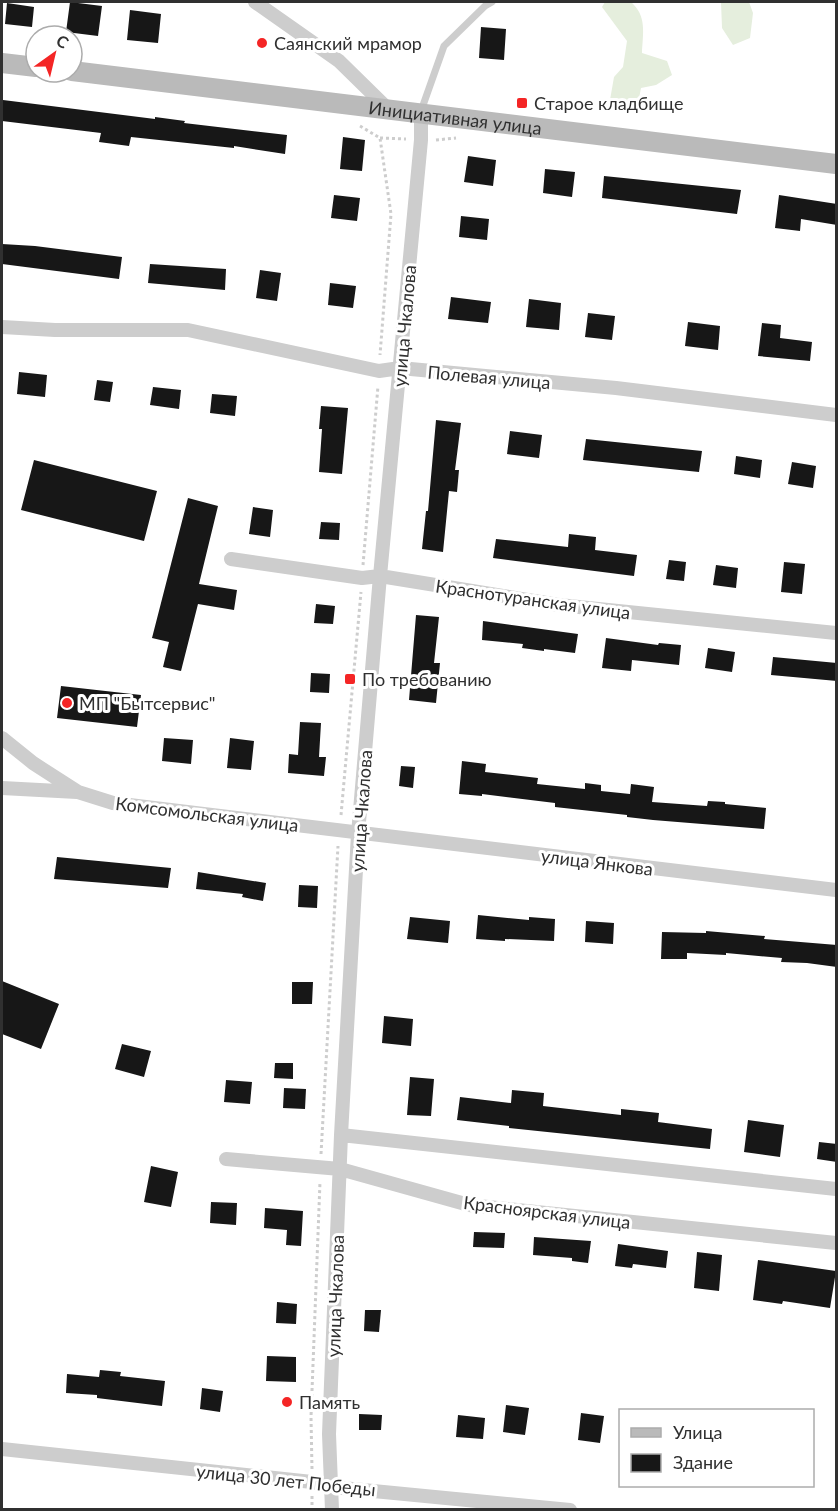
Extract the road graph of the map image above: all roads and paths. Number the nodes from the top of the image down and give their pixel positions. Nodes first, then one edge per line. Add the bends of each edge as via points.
1 (255, 2) edge
2 (492, 2) edge
3 (2, 63) edge
4 (24, 66) edge
5 (84, 72) edge
6 (390, 110) junction
7 (421, 113) junction
8 (380, 138) dead end
9 (456, 138) dead end
10 (421, 140) junction
11 (837, 164) edge
12 (2, 327) edge
13 (400, 368) junction
14 (837, 415) edge
15 (231, 559) dead end
16 (380, 576) junction
17 (837, 633) edge
18 (2, 738) edge
19 (2, 788) edge
20 (78, 792) junction
21 (358, 834) junction
22 (837, 890) edge
23 (341, 1135) junction
24 (226, 1159) dead end
25 (340, 1168) junction
26 (837, 1189) edge
27 (837, 1243) edge
28 (2, 1449) edge
29 (332, 1486) junction
30 (332, 1509) edge
31 (570, 1509) edge

1 - 6 street via 339,62
2 - 7 lane via 444,45
3 - 4 street
5 - 6 street, Инициативная улица
6 - 7 street, Инициативная улица
7 - 10 street, улица Чкалова
7 - 11 street, Инициативная улица
8 - 10 path
9 - 10 path
10 - 13 street, улица Чкалова
12 - 13 street, Полевая улица via 188,330 379,371
13 - 14 street, Полевая улица via 616,388
13 - 16 street, улица Чкалова
15 - 16 street, Краснотуранская улица via 362,578
16 - 17 street, Краснотуранская улица via 559,606
16 - 21 street, улица Чкалова
18 - 20 street, Комсомольская улица
19 - 20 street
20 - 21 street, Комсомольская улица via 113,803
21 - 22 street, улица Янкова
21 - 23 street, улица Чкалова
23 - 25 street, улица Чкалова
23 - 26 street
24 - 25 street, Красноярская улица
25 - 27 street, Красноярская улица via 469,1205
25 - 29 street, улица Чкалова via 329,1434
28 - 29 street, улица 30 лет Победы
29 - 30 street, улица Чкалова
29 - 31 street, улица 30 лет Победы

